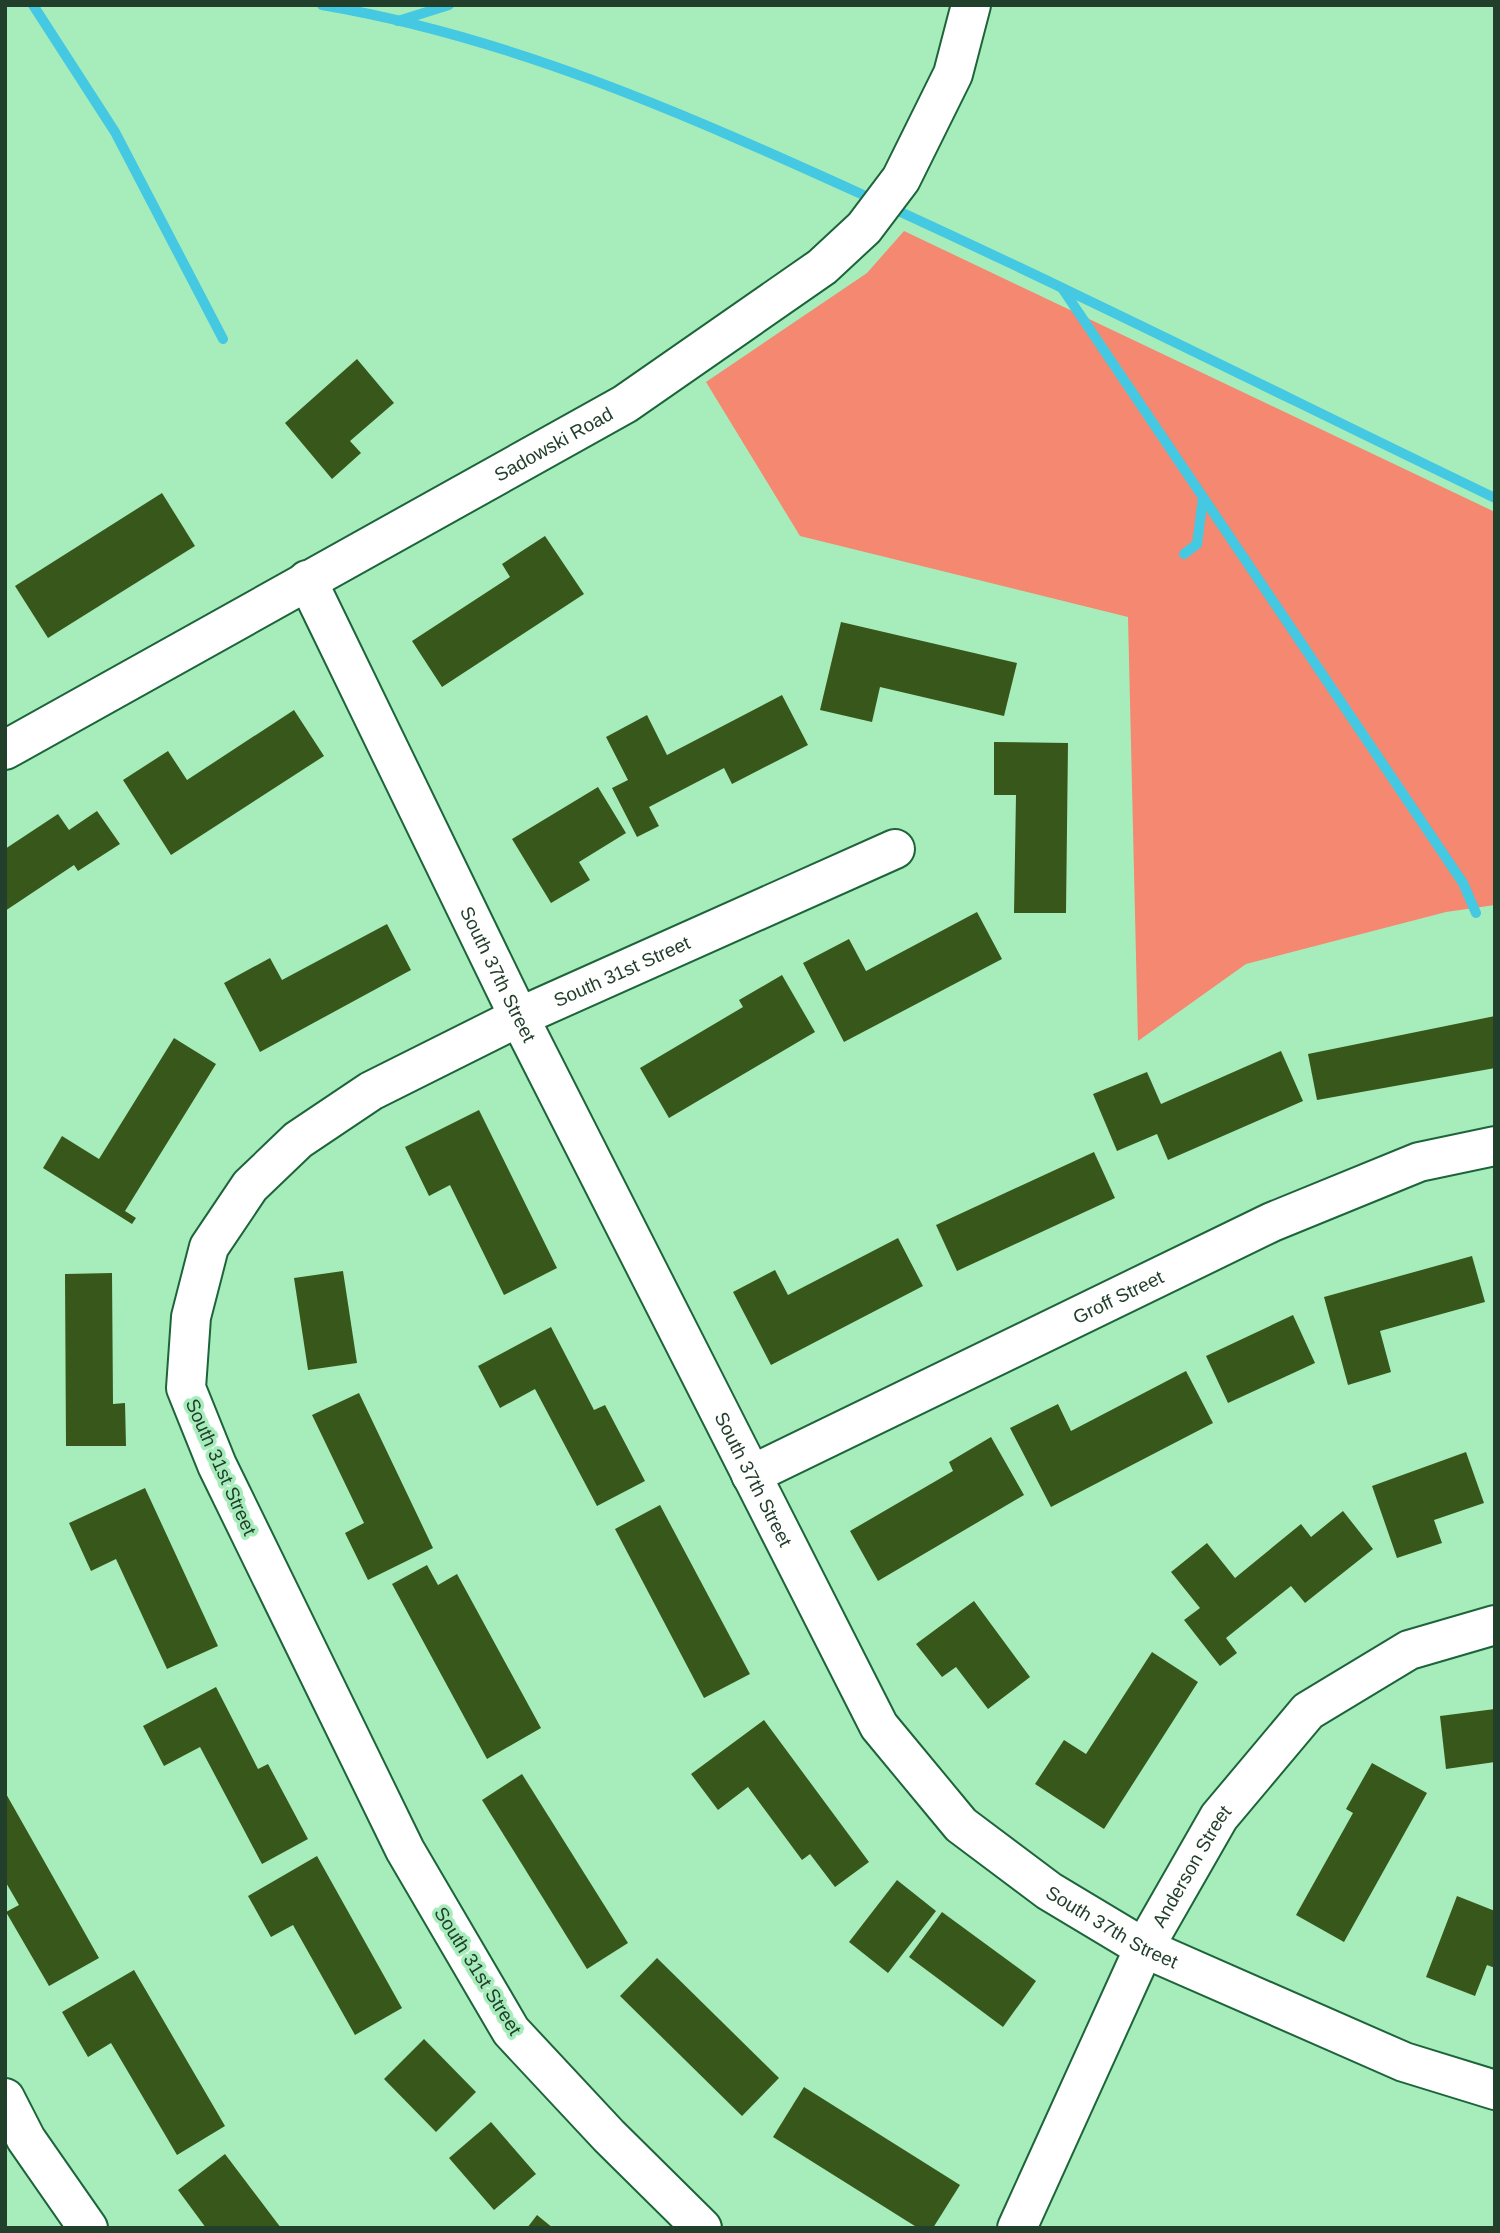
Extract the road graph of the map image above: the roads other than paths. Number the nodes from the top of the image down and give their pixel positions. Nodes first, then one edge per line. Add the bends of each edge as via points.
1 (971, 5) edge
2 (306, 580) junction
3 (5, 750) edge
4 (895, 849) dead end
5 (519, 1017) junction
6 (1495, 1146) edge
7 (751, 1475) junction
8 (1495, 1625) edge
9 (1144, 1948) junction
10 (1495, 2090) edge
11 (5, 2098) edge
12 (88, 2228) edge
13 (702, 2228) edge
14 (1017, 2228) edge

1 - 2 street, Sadowski Road via 953,74 901,179 864,228 822,267 625,404
2 - 3 street, Sadowski Road
2 - 5 street, South 37th Street
4 - 5 street, South 31st Street
5 - 7 street, South 37th Street
5 - 13 street, South 31st Street via 370,1091 298,1140 250,1186 209,1247 191,1317 186,1388 216,1465 393,1825 511,2031
6 - 7 street, Groff Street via 1419,1162 1272,1222
7 - 9 street, South 37th Street via 879,1726 961,1825 1049,1891
8 - 9 street, Anderson Street via 1409,1650 1308,1711 1219,1816
9 - 10 street, South 37th Street via 1404,2062
9 - 14 street, Anderson Street
11 - 12 street via 26,2138

